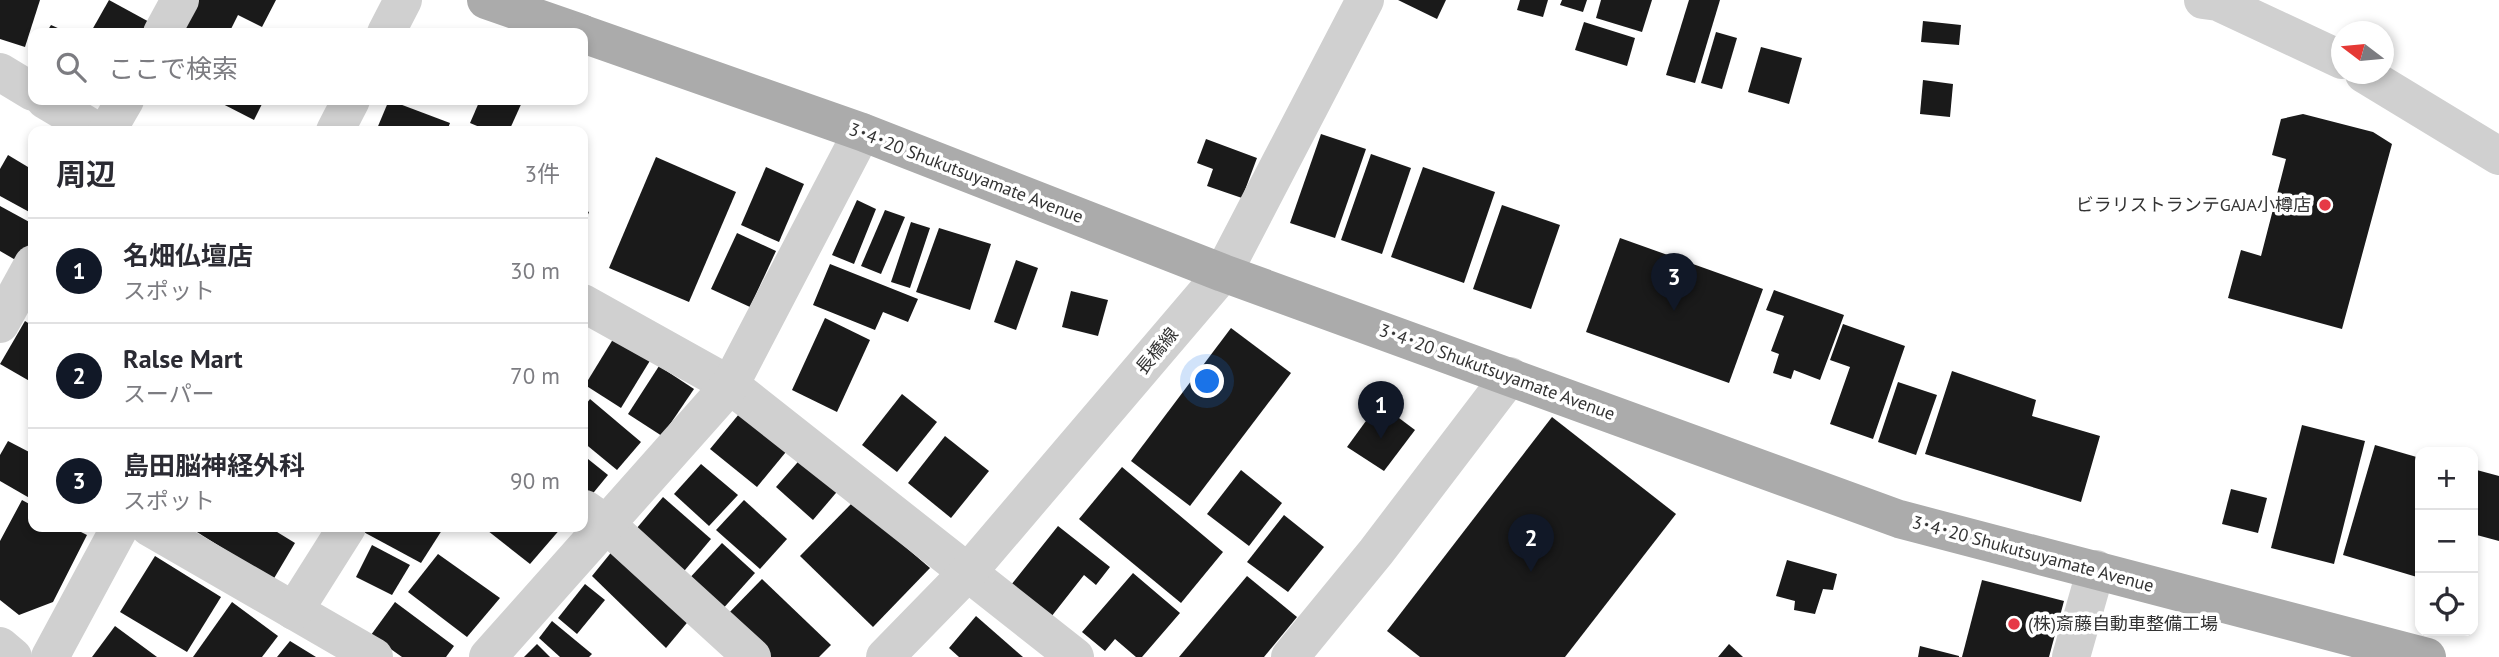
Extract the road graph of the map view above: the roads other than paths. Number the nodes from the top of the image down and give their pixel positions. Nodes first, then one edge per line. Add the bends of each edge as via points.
1 (180, 0) edge
2 (403, 0) edge
3 (486, 0) edge
4 (1365, 0) edge
5 (2213, 1) edge
6 (165, 28) edge
7 (389, 28) edge
8 (565, 28) edge
9 (588, 36) edge
10 (2331, 55) edge
11 (0, 72) edge
12 (2380, 84) edge
13 (28, 89) edge
14 (53, 105) edge
15 (122, 105) edge
16 (348, 105) edge
17 (89, 126) edge
18 (110, 126) edge
19 (338, 126) edge
20 (862, 132) junction
21 (2499, 156) edge
22 (28, 273) edge
23 (1223, 273) junction
24 (588, 306) edge
25 (0, 324) edge
26 (1510, 376) junction
27 (730, 385) junction
28 (594, 515) edge
29 (117, 532) edge
30 (158, 532) edge
31 (344, 532) edge
32 (581, 532) edge
33 (2096, 569) junction
34 (969, 571) junction
35 (295, 611) junction
36 (0, 646) edge
37 (13, 657) edge
38 (50, 657) edge
39 (374, 657) edge
40 (488, 657) edge
41 (752, 657) edge
42 (885, 657) edge
43 (1074, 657) edge
44 (1290, 657) edge
45 (2071, 657) edge
46 (2427, 657) edge

1 - 6 street
2 - 7 street
3 - 8 main road, 3･4･20 Shukutsuyamate Avenue
4 - 23 street, 長橋線
5 - 10 street
9 - 20 main road, 3･4･20 Shukutsuyamate Avenue
11 - 13 street
12 - 21 street
14 - 17 street
15 - 18 street
16 - 19 street
20 - 23 main road, 3･4･20 Shukutsuyamate Avenue
20 - 27 street
22 - 25 street
23 - 26 main road, 3･4･20 Shukutsuyamate Avenue
23 - 34 street, 長橋線
24 - 27 street
26 - 33 main road, 3･4･20 Shukutsuyamate Avenue via 1899,519
26 - 44 street
27 - 28 street
27 - 34 street
28 - 41 street
29 - 38 street
30 - 35 street
31 - 35 street
32 - 40 street
33 - 45 street
33 - 46 main road, 3･4･20 Shukutsuyamate Avenue
34 - 42 street, 長橋線
34 - 43 street
35 - 39 street
36 - 37 street

